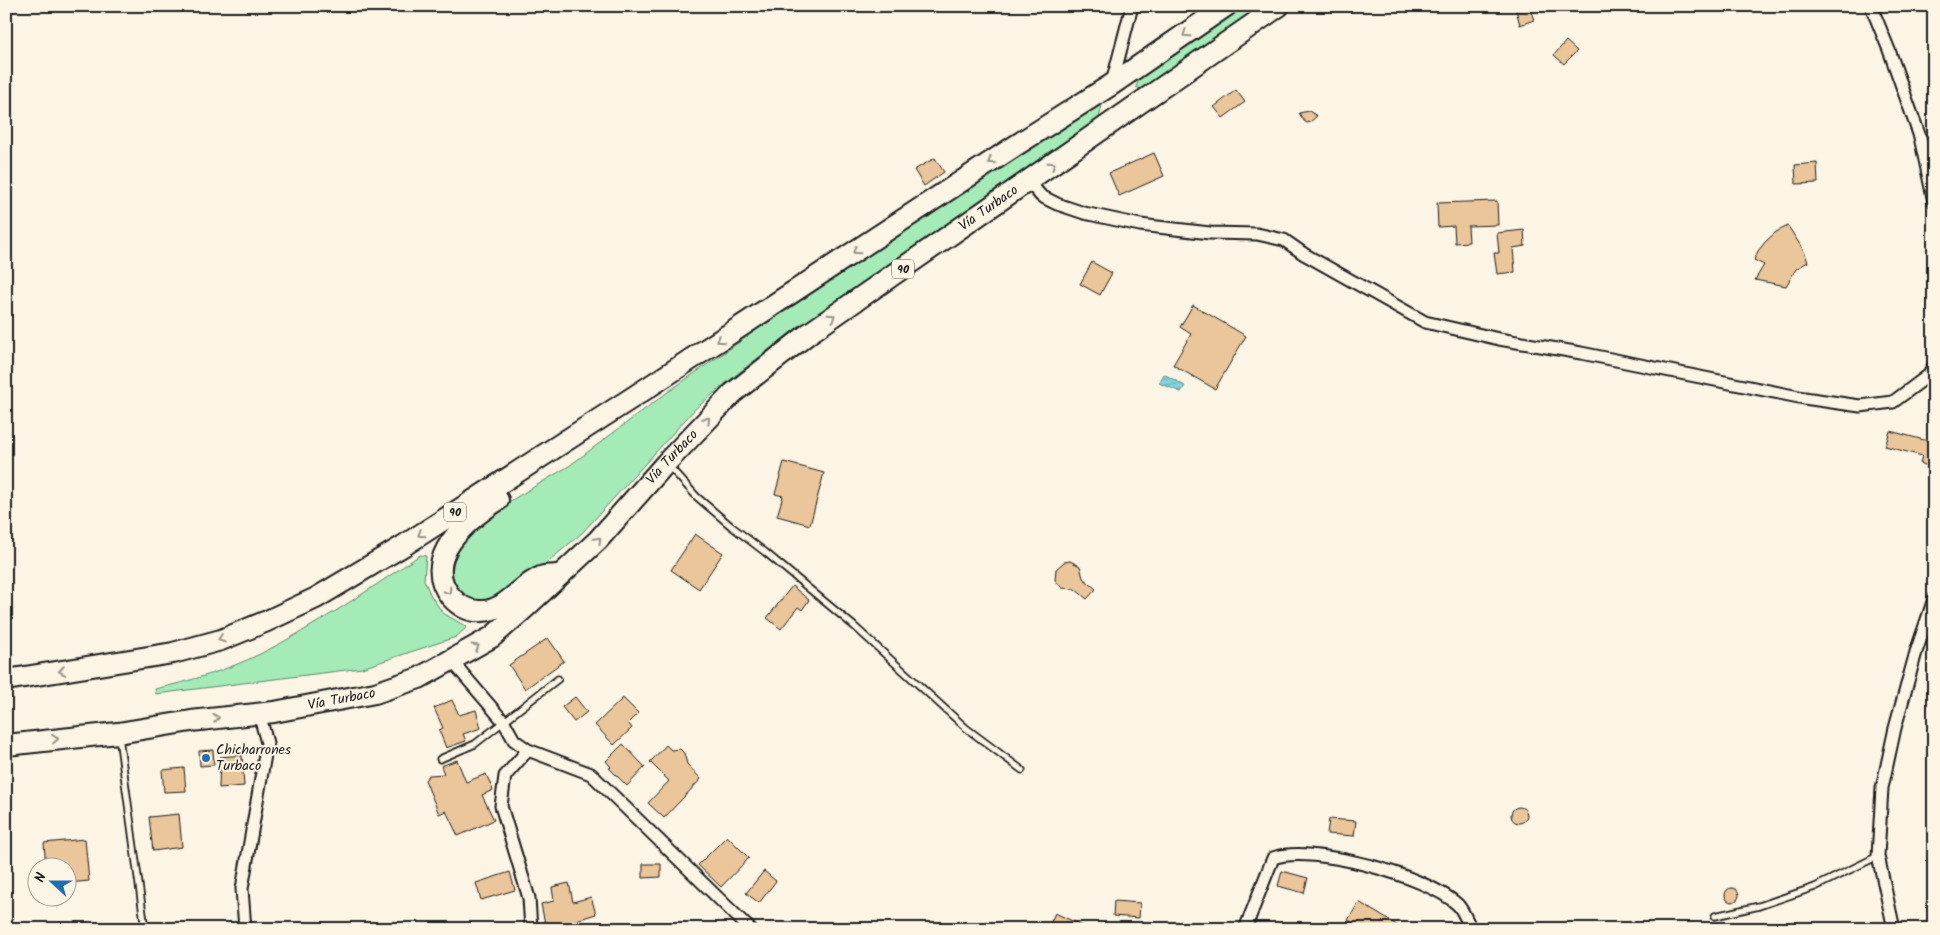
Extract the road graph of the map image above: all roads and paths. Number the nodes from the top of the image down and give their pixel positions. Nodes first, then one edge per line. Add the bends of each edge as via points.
1 (1132, 6) edge
2 (1226, 6) edge
3 (1279, 6) edge
4 (1870, 6) edge
5 (1111, 85) junction
6 (1029, 182) junction
7 (1934, 202) edge
8 (1934, 365) edge
9 (638, 394) junction
10 (666, 463) junction
11 (563, 574) junction
12 (1934, 599) edge
13 (452, 661) junction
14 (558, 679) dead end
15 (6, 680) edge
16 (259, 713) junction
17 (504, 722) junction
18 (118, 733) junction
19 (6, 744) edge
20 (528, 750) junction
21 (440, 759) dead end
22 (1022, 770) dead end
23 (1878, 856) junction
24 (1715, 916) dead end
25 (144, 929) edge
26 (244, 929) edge
27 (531, 929) edge
28 (750, 929) edge
29 (1245, 929) edge
30 (1471, 929) edge
31 (1894, 929) edge

1 - 5 street
2 -> 5 highway, 90
6 -> 3 highway, Vía Turbaco / 90
4 - 7 street via 1890,50 1920,137
5 -> 9 highway, 90
6 - 8 street via 1041,196 1057,204 1140,225 1210,233 1257,234 1284,240 1425,322 1499,339 1860,406 1893,402 1929,375
10 -> 6 highway, Vía Turbaco / 90 via 733,393 773,360
9 -> 11 highway via 618,418 481,511 446,548 441,563 442,582 448,592 463,607 474,611 495,610 541,577
9 -> 15 highway, 90 via 403,546 316,598 267,621 221,640 173,653
11 -> 10 highway, Vía Turbaco / 90 via 598,540
10 - 22 lane via 697,497 854,626 966,728
13 -> 11 highway, Vía Turbaco / 90 via 492,637
12 - 23 street via 1893,737 1882,788
13 - 16 highway, Vía Turbaco / 90 via 419,678 375,693
13 - 17 street
14 - 17 lane
18 -> 16 highway, Vía Turbaco / 90
16 - 26 street via 267,744 242,890
17 - 20 street via 514,740
17 - 21 lane via 475,744
19 -> 18 highway, Vía Turbaco / 90
18 - 25 lane
20 - 27 street via 505,776 501,806 529,898
20 - 28 street via 591,774
23 - 24 lane via 1815,886 1759,906
23 - 31 street
29 - 30 street via 1273,858 1282,854 1378,866 1422,883 1441,892 1458,906

